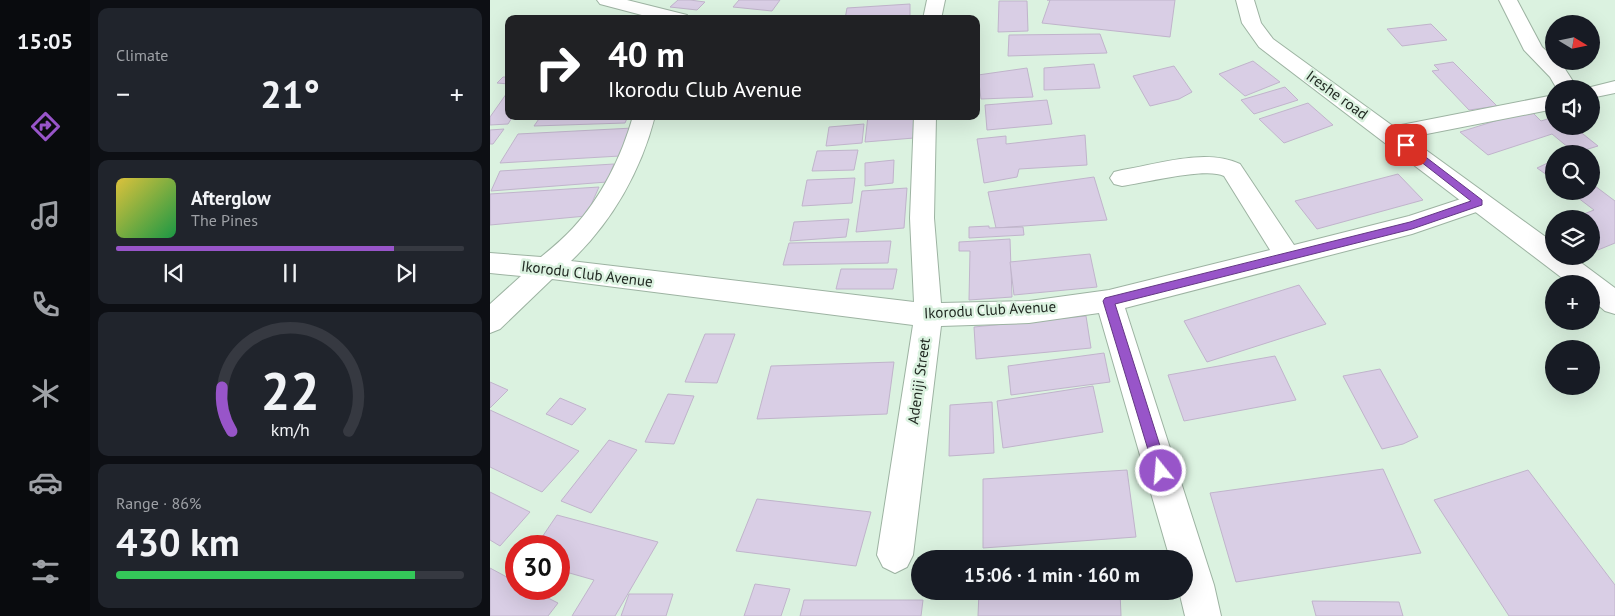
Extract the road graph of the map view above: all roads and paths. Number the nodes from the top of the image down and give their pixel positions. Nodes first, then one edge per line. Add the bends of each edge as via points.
1 (606, 0) edge
2 (936, 0) edge
3 (1245, 0) edge
4 (1508, 0) edge
5 (664, 15) edge
6 (933, 15) edge
7 (1562, 80) edge
8 (1615, 86) edge
9 (1600, 90) edge
10 (1545, 104) edge
11 (643, 120) edge
12 (925, 120) edge
13 (1391, 134) junction
14 (1122, 178) dead end
15 (1479, 202) junction
16 (1288, 256) junction
17 (490, 263) edge
18 (547, 268) junction
19 (1579, 275) edge
20 (1600, 291) edge
21 (1109, 301) junction
22 (1615, 303) edge
23 (928, 315) junction
24 (490, 321) edge
25 (895, 555) dead end
26 (1203, 616) edge

1 - 5 street
2 - 6 street
3 - 13 street, Ireshe road via 1252,27 1266,43
4 - 7 street via 1534,50
8 - 9 street
10 - 13 street
11 - 18 street via 638,138 611,195 582,235
12 - 23 street, Adeniji Street via 922,218
13 - 15 street, Ireshe road
14 - 16 street via 1204,165 1221,165 1232,170
15 - 16 street, Ikorodu Club Avenue via 1412,225
15 - 19 street, Ireshe road
16 - 21 street, Ikorodu Club Avenue
17 - 18 street, Ikorodu Club Avenue
18 - 23 street, Ikorodu Club Avenue
18 - 24 street
20 - 22 street, Ireshe road
21 - 23 street, Ikorodu Club Avenue via 1029,312
21 - 26 street
23 - 25 street, Adeniji Street

